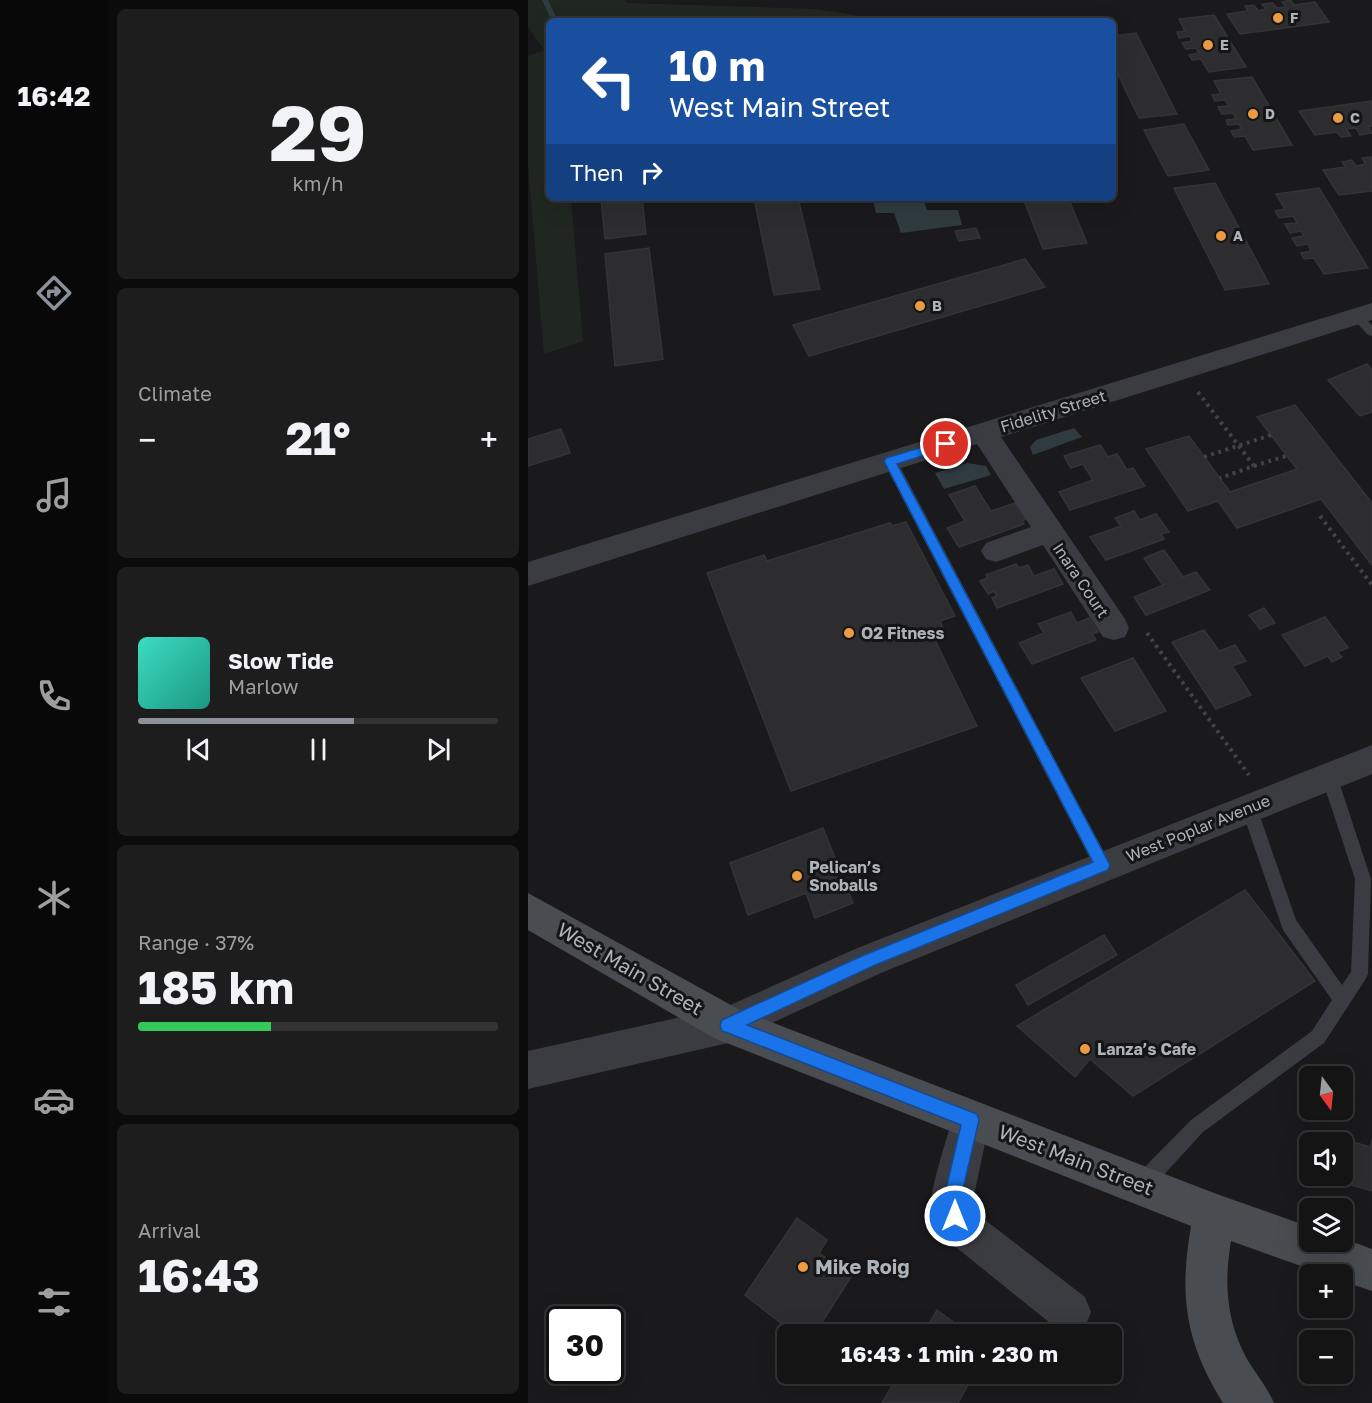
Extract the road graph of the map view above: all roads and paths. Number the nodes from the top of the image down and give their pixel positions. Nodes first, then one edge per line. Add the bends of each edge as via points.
1 (1367, 319) edge
2 (1182, 370) junction
3 (984, 433) junction
4 (1271, 435) dead end
5 (1238, 446) junction
6 (1286, 456) dead end
7 (1204, 457) dead end
8 (890, 461) junction
9 (1254, 466) junction
10 (1220, 478) dead end
11 (1320, 516) dead end
12 (1048, 532) junction
13 (996, 551) dead end
14 (528, 574) edge
15 (1372, 585) edge
16 (1114, 628) dead end
17 (1155, 643) dead end
18 (1372, 759) edge
19 (1329, 776) junction
20 (1258, 804) junction
21 (1102, 865) junction
22 (528, 910) edge
23 (1342, 1000) junction
24 (728, 1025) junction
25 (528, 1070) edge
26 (971, 1120) junction
27 (1141, 1186) junction
28 (1214, 1214) junction
29 (1372, 1270) edge
30 (1070, 1312) dead end
31 (1242, 1400) edge

1 - 2 street, Fidelity Street
2 - 3 street, Fidelity Street
2 - 5 path
3 - 8 street, Fidelity Street
3 - 12 street, Inara Court
4 - 5 path
5 - 7 path
5 - 9 path
6 - 9 path
8 - 14 street, Fidelity Street
8 - 21 lane
9 - 10 path
11 - 15 path
12 - 13 street, Inara Court
12 - 16 street, Inara Court
17 - 20 path
18 - 19 street, West Poplar Avenue
19 - 20 street, West Poplar Avenue
19 - 23 lane via 1364,879 1359,974
20 - 21 street, West Poplar Avenue
20 - 23 lane via 1289,924
21 - 24 street, West Poplar Avenue via 868,961
22 - 24 main road, West Main Street
23 - 27 lane via 1318,1037 1197,1126
24 - 25 street, West Poplar Avenue
24 - 26 main road, West Main Street
26 - 27 main road, West Main Street
26 - 30 street via 951,1202 955,1216 966,1230
27 - 28 main road, West Main Street
28 - 29 main road, West Main Street
28 - 31 main road via 1205,1284 1210,1320

